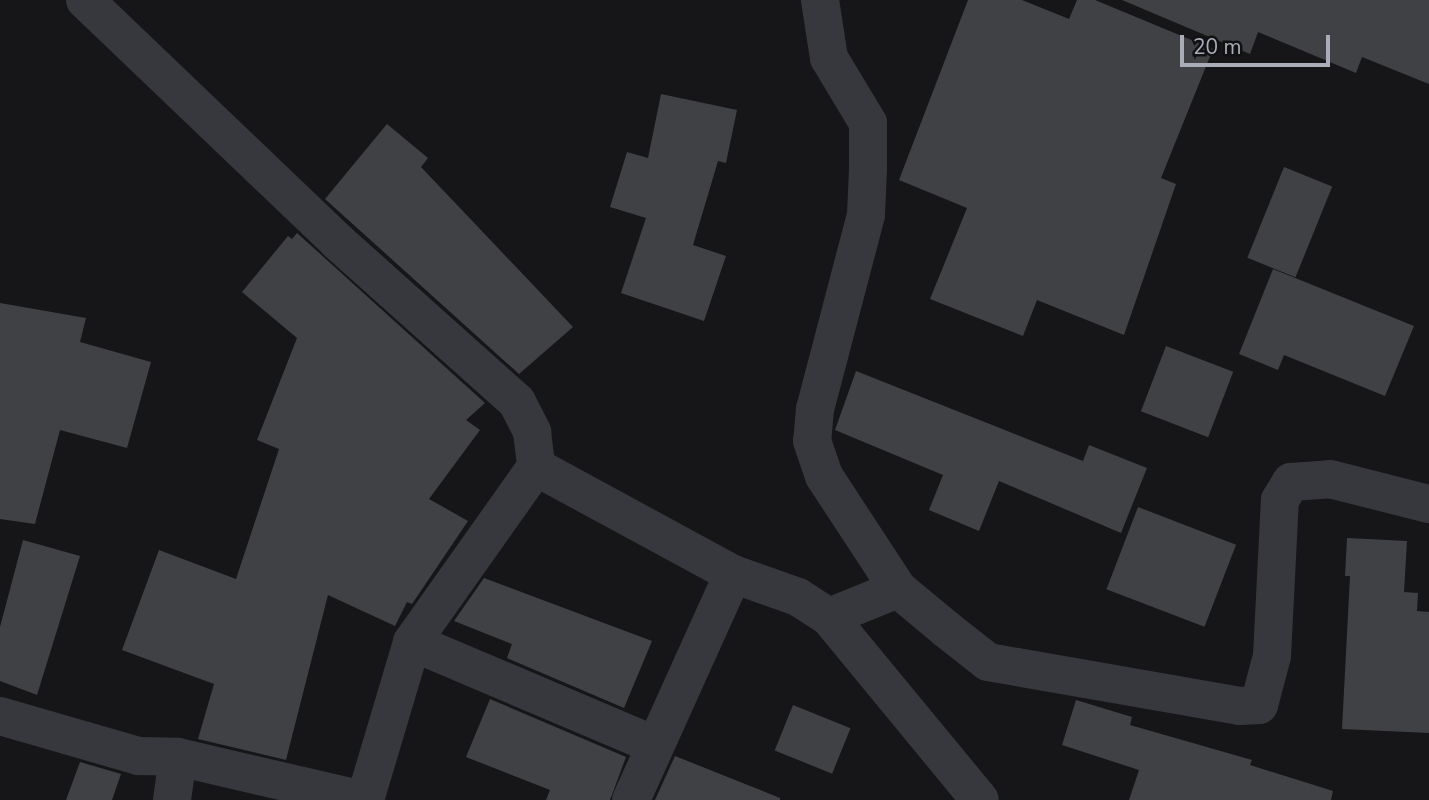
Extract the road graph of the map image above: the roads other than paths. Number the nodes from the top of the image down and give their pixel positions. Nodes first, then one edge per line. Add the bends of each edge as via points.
1 (85, 0) edge
2 (820, 0) edge
3 (536, 467) junction
4 (1429, 504) edge
5 (733, 574) junction
6 (891, 593) junction
7 (834, 614) junction
8 (412, 642) junction
9 (0, 716) edge
10 (652, 744) junction
11 (178, 757) junction
12 (172, 800) edge
13 (364, 800) edge
14 (631, 800) edge
15 (980, 800) edge

1 - 3 street via 337,241 517,402 532,432
2 - 6 street via 829,58 868,124 868,169 866,215 815,409 812,441 824,476
3 - 5 street
3 - 8 street
4 - 6 street via 1330,479 1292,482 1280,500 1272,656 1259,705 1240,706 988,662
5 - 7 street
5 - 10 street
6 - 7 street
7 - 15 street
8 - 10 street
8 - 13 street
9 - 11 street via 139,756
10 - 14 street
11 - 12 street
11 - 13 street

